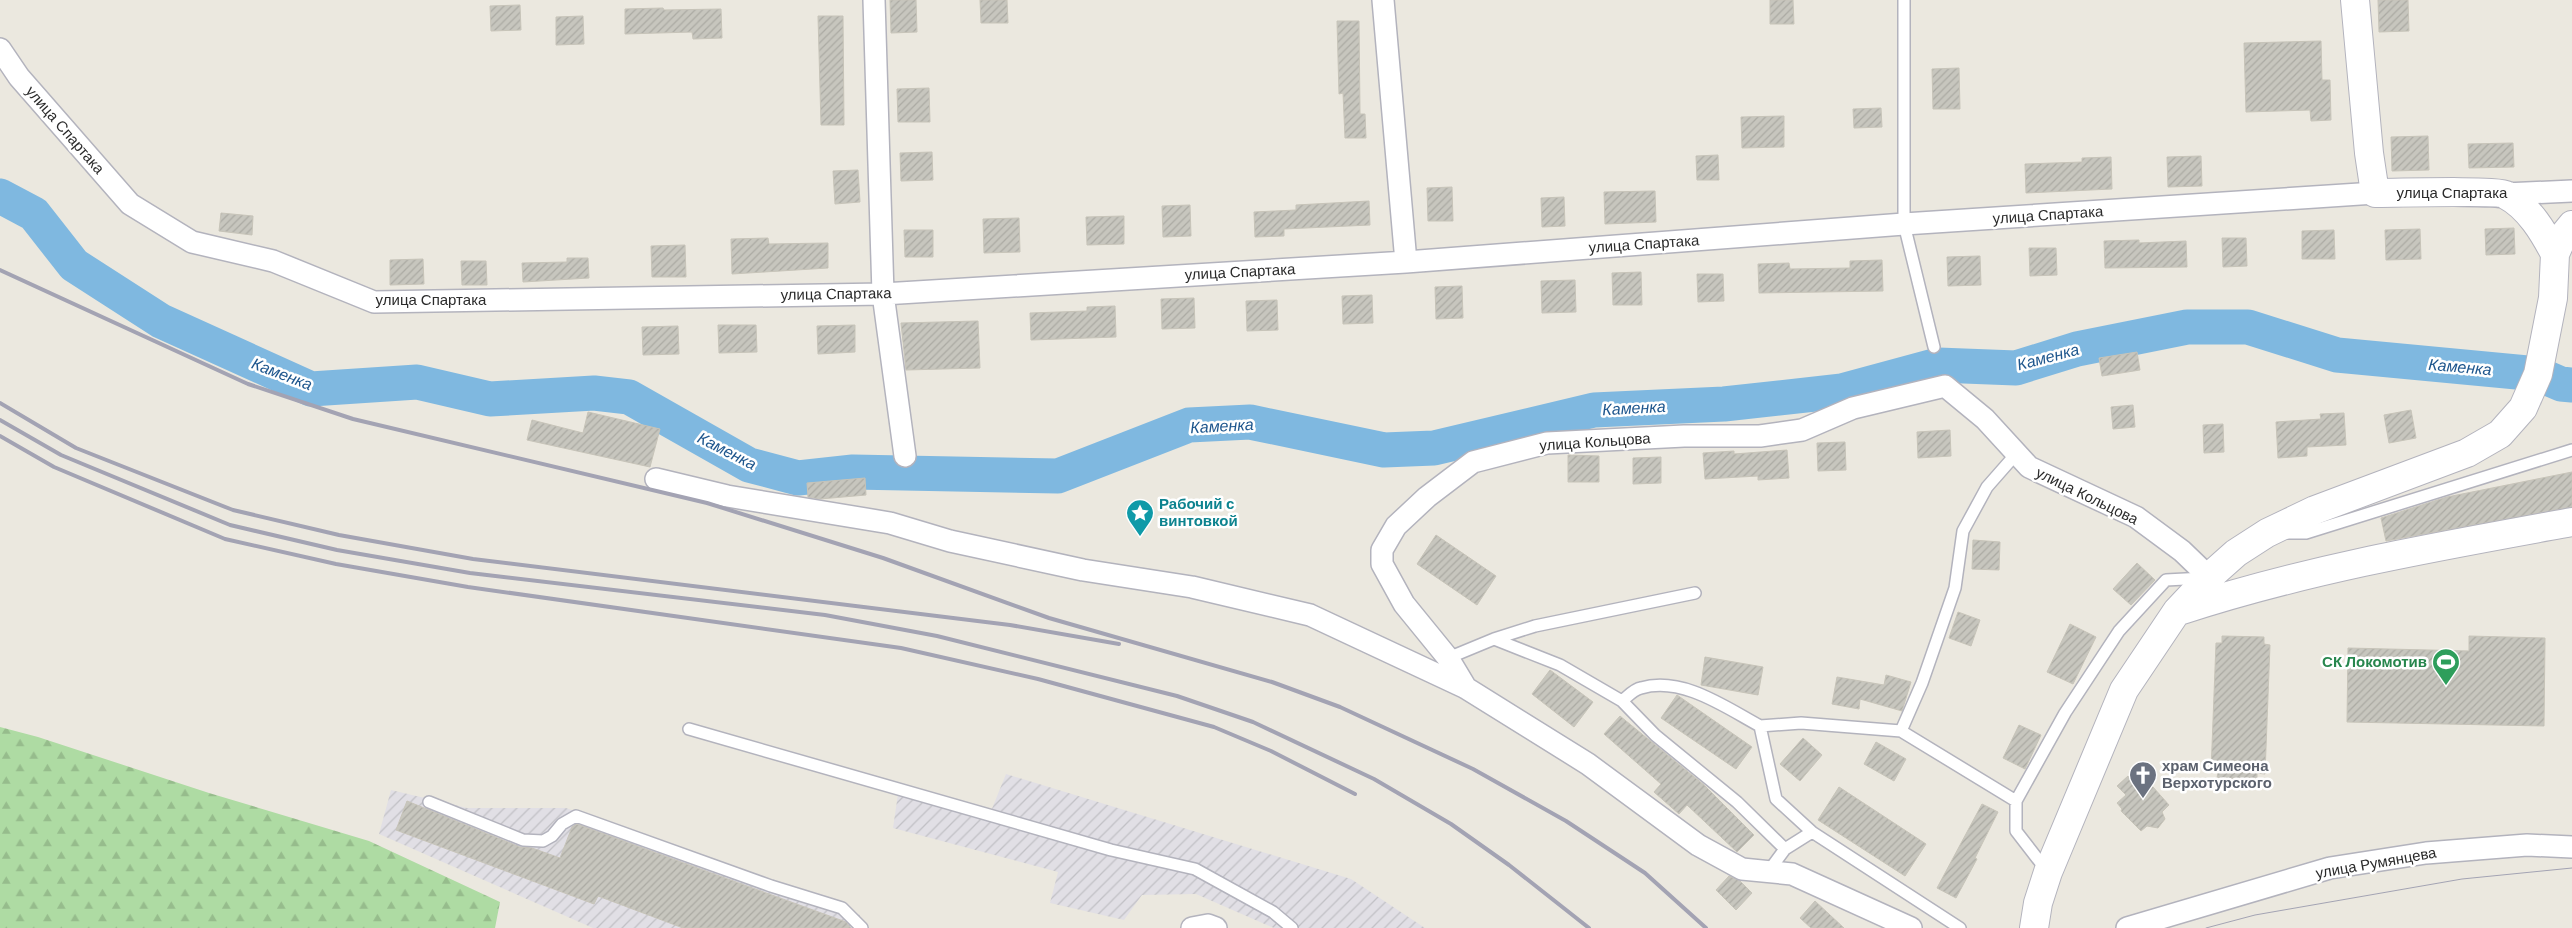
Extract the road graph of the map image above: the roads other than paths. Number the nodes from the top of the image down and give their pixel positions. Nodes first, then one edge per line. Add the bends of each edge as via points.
1 (874, 0) edge
2 (1383, 0) edge
3 (1904, 0) edge
4 (2355, 0) edge
5 (0, 49) edge
6 (2572, 191) edge
7 (2375, 193) junction
8 (2505, 194) junction
9 (1904, 224) junction
10 (2572, 225) edge
11 (2555, 254) junction
12 (1406, 262) junction
13 (883, 294) junction
14 (1934, 347) dead end
15 (2572, 450) edge
16 (2016, 454) junction
17 (906, 456) dead end
18 (656, 479) dead end
19 (2572, 522) edge
20 (2267, 532) junction
21 (2209, 577) junction
22 (1695, 593) dead end
23 (2177, 611) junction
24 (1494, 638) junction
25 (1448, 658) junction
26 (1466, 688) junction
27 (1622, 701) junction
28 (1760, 726) junction
29 (689, 729) dead end
30 (1902, 731) junction
31 (2016, 801) junction
32 (429, 802) dead end
33 (1812, 832) junction
34 (2572, 847) edge
35 (1785, 849) junction
36 (1768, 872) junction
37 (2048, 872) junction
38 (862, 928) edge
39 (1192, 928) edge
40 (1216, 928) edge
41 (1292, 928) edge
42 (1911, 928) edge
43 (1960, 928) edge
44 (2034, 928) edge
45 (2127, 928) edge

1 - 13 street
2 - 12 street
3 - 9 lane
4 - 7 street
5 - 13 street, улица Спартака via 19,77 130,204 192,242 273,261 374,302
6 - 8 street, улица Спартака
7 - 8 street, улица Спартака
7 - 9 street, улица Спартака
8 - 11 street via 2524,208
9 - 12 street, улица Спартака
9 - 14 lane
10 - 11 street
11 - 20 street via 2553,298 2538,374 2523,408 2500,434 2467,453 2315,510
12 - 13 street, улица Спартака
13 - 17 street
15 - 20 lane via 2306,533
16 - 21 street, улица Кольцова via 2029,467 2136,517 2182,551
16 - 25 street, улица Кольцова via 1984,419 1945,386 1853,408 1802,430 1760,436 1547,443 1473,462 1396,526 1382,550 1382,564 1404,604
16 - 30 lane via 1987,487 1963,531 1955,588
18 - 26 street via 727,496 890,524 950,541 1083,570 1192,587 1310,615
19 - 23 street via 2416,550 2248,588
20 - 21 street
21 - 23 street
21 - 31 lane via 2166,580 2119,631 2065,713
22 - 24 lane via 1535,626
23 - 37 street via 2124,690
24 - 25 lane
24 - 27 lane via 1560,665
25 - 26 street, улица Кольцова
26 - 36 street, улица Кольцова via 1588,764 1698,845 1742,869
27 - 28 lane via 1639,688 1662,685 1697,693
27 - 35 lane via 1655,735 1737,802
28 - 30 lane via 1801,723
28 - 33 lane via 1776,799
29 - 41 lane via 1110,850 1195,869 1273,912
30 - 31 lane
31 - 37 lane via 2016,831
32 - 38 lane via 523,840 543,841 576,816 842,908
33 - 35 lane
33 - 43 lane
34 - 45 street, улица Румянцева via 2527,845 2426,853 2330,868
35 - 36 lane
36 - 42 street, улица Кольцова via 1792,874
37 - 44 street
39 - 40 street via 1208,925

